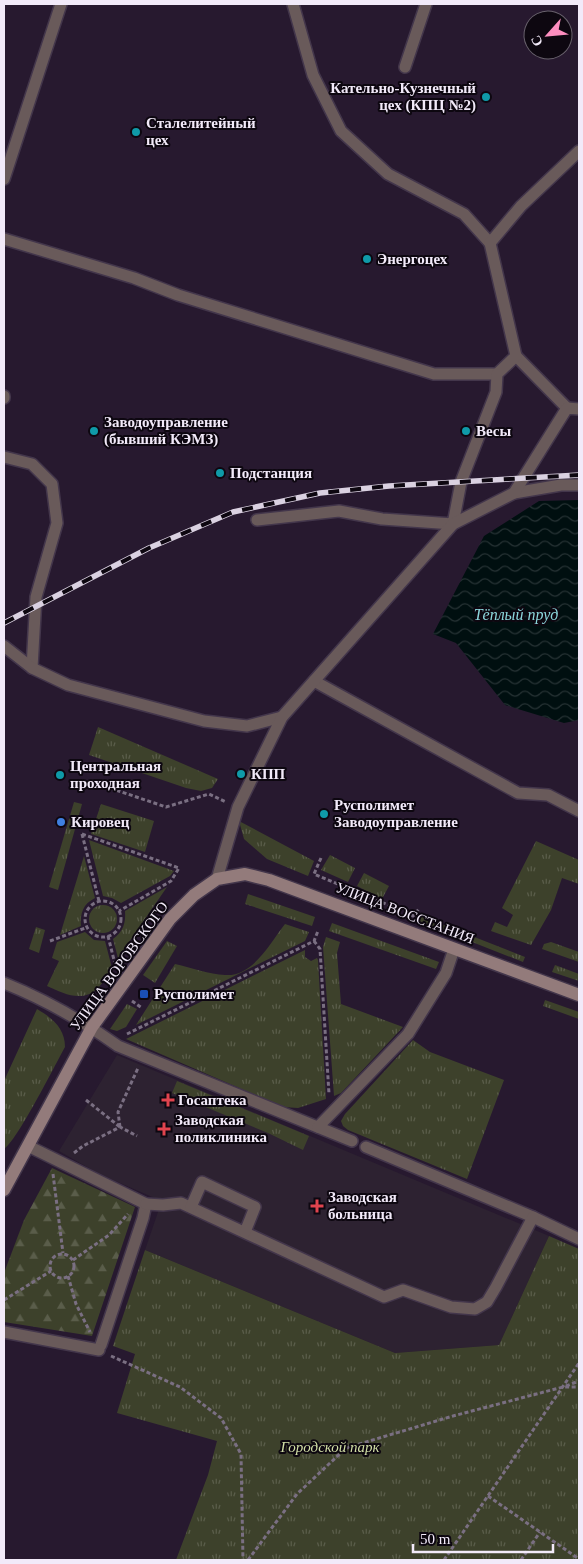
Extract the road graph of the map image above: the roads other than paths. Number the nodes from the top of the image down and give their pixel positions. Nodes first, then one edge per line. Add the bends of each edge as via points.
1 (61, 4) edge
2 (293, 4) edge
3 (426, 4) edge
4 (405, 66) dead end
5 (579, 151) edge
6 (4, 179) edge
7 (4, 239) edge
8 (490, 243) junction
9 (516, 356) junction
10 (497, 374) junction
11 (567, 408) junction
12 (579, 410) edge
13 (4, 458) edge
14 (579, 485) edge
15 (514, 493) junction
16 (256, 520) dead end
17 (452, 524) junction
18 (4, 646) edge
19 (32, 668) junction
20 (314, 681) junction
21 (282, 717) junction
22 (579, 810) edge
23 (217, 879) junction
24 (454, 949) junction
25 (4, 983) edge
26 (579, 995) edge
27 (92, 1027) junction
28 (318, 1127) junction
29 (352, 1141) dead end
30 (28, 1146) junction
31 (366, 1147) dead end
32 (4, 1190) edge
33 (146, 1204) junction
34 (191, 1207) junction
35 (533, 1217) junction
36 (245, 1232) junction
37 (579, 1239) edge
38 (4, 1332) edge

1 - 6 lane
2 - 8 lane via 313,75 341,131 388,174 464,214
3 - 4 lane
5 - 8 lane via 521,206
7 - 10 lane via 434,374
8 - 9 lane
9 - 10 lane
9 - 11 lane
10 - 17 lane via 496,392 461,482
11 - 12 lane
11 - 15 lane
13 - 19 lane via 32,464 52,484 57,524 36,597
14 - 15 lane
15 - 17 lane
16 - 17 lane via 339,511 382,520
17 - 20 lane
18 - 19 lane
19 - 21 lane via 68,685 204,721 247,726
20 - 21 lane
20 - 22 lane via 518,793 548,794
21 - 23 lane via 238,807
23 - 24 street, УЛИЦА ВОССТАНИЯ via 245,874 269,880
23 - 27 street, УЛИЦА ВОРОВСКОГО via 194,895 170,919
24 - 26 street, УЛИЦА ВОССТАНИЯ
24 - 28 lane via 446,973 408,1034
25 - 27 lane via 42,998
27 - 28 lane via 118,1046
27 - 30 street, УЛИЦА ВОРОВСКОГО
28 - 29 lane
30 - 32 street, УЛИЦА ВОРОВСКОГО
30 - 33 lane
31 - 35 lane
33 - 34 lane via 181,1203
33 - 38 lane via 100,1347
34 - 36 lane
34 - 36 lane via 202,1182 255,1207
35 - 36 lane via 487,1302 475,1309 451,1306 403,1290 384,1296
35 - 37 lane

